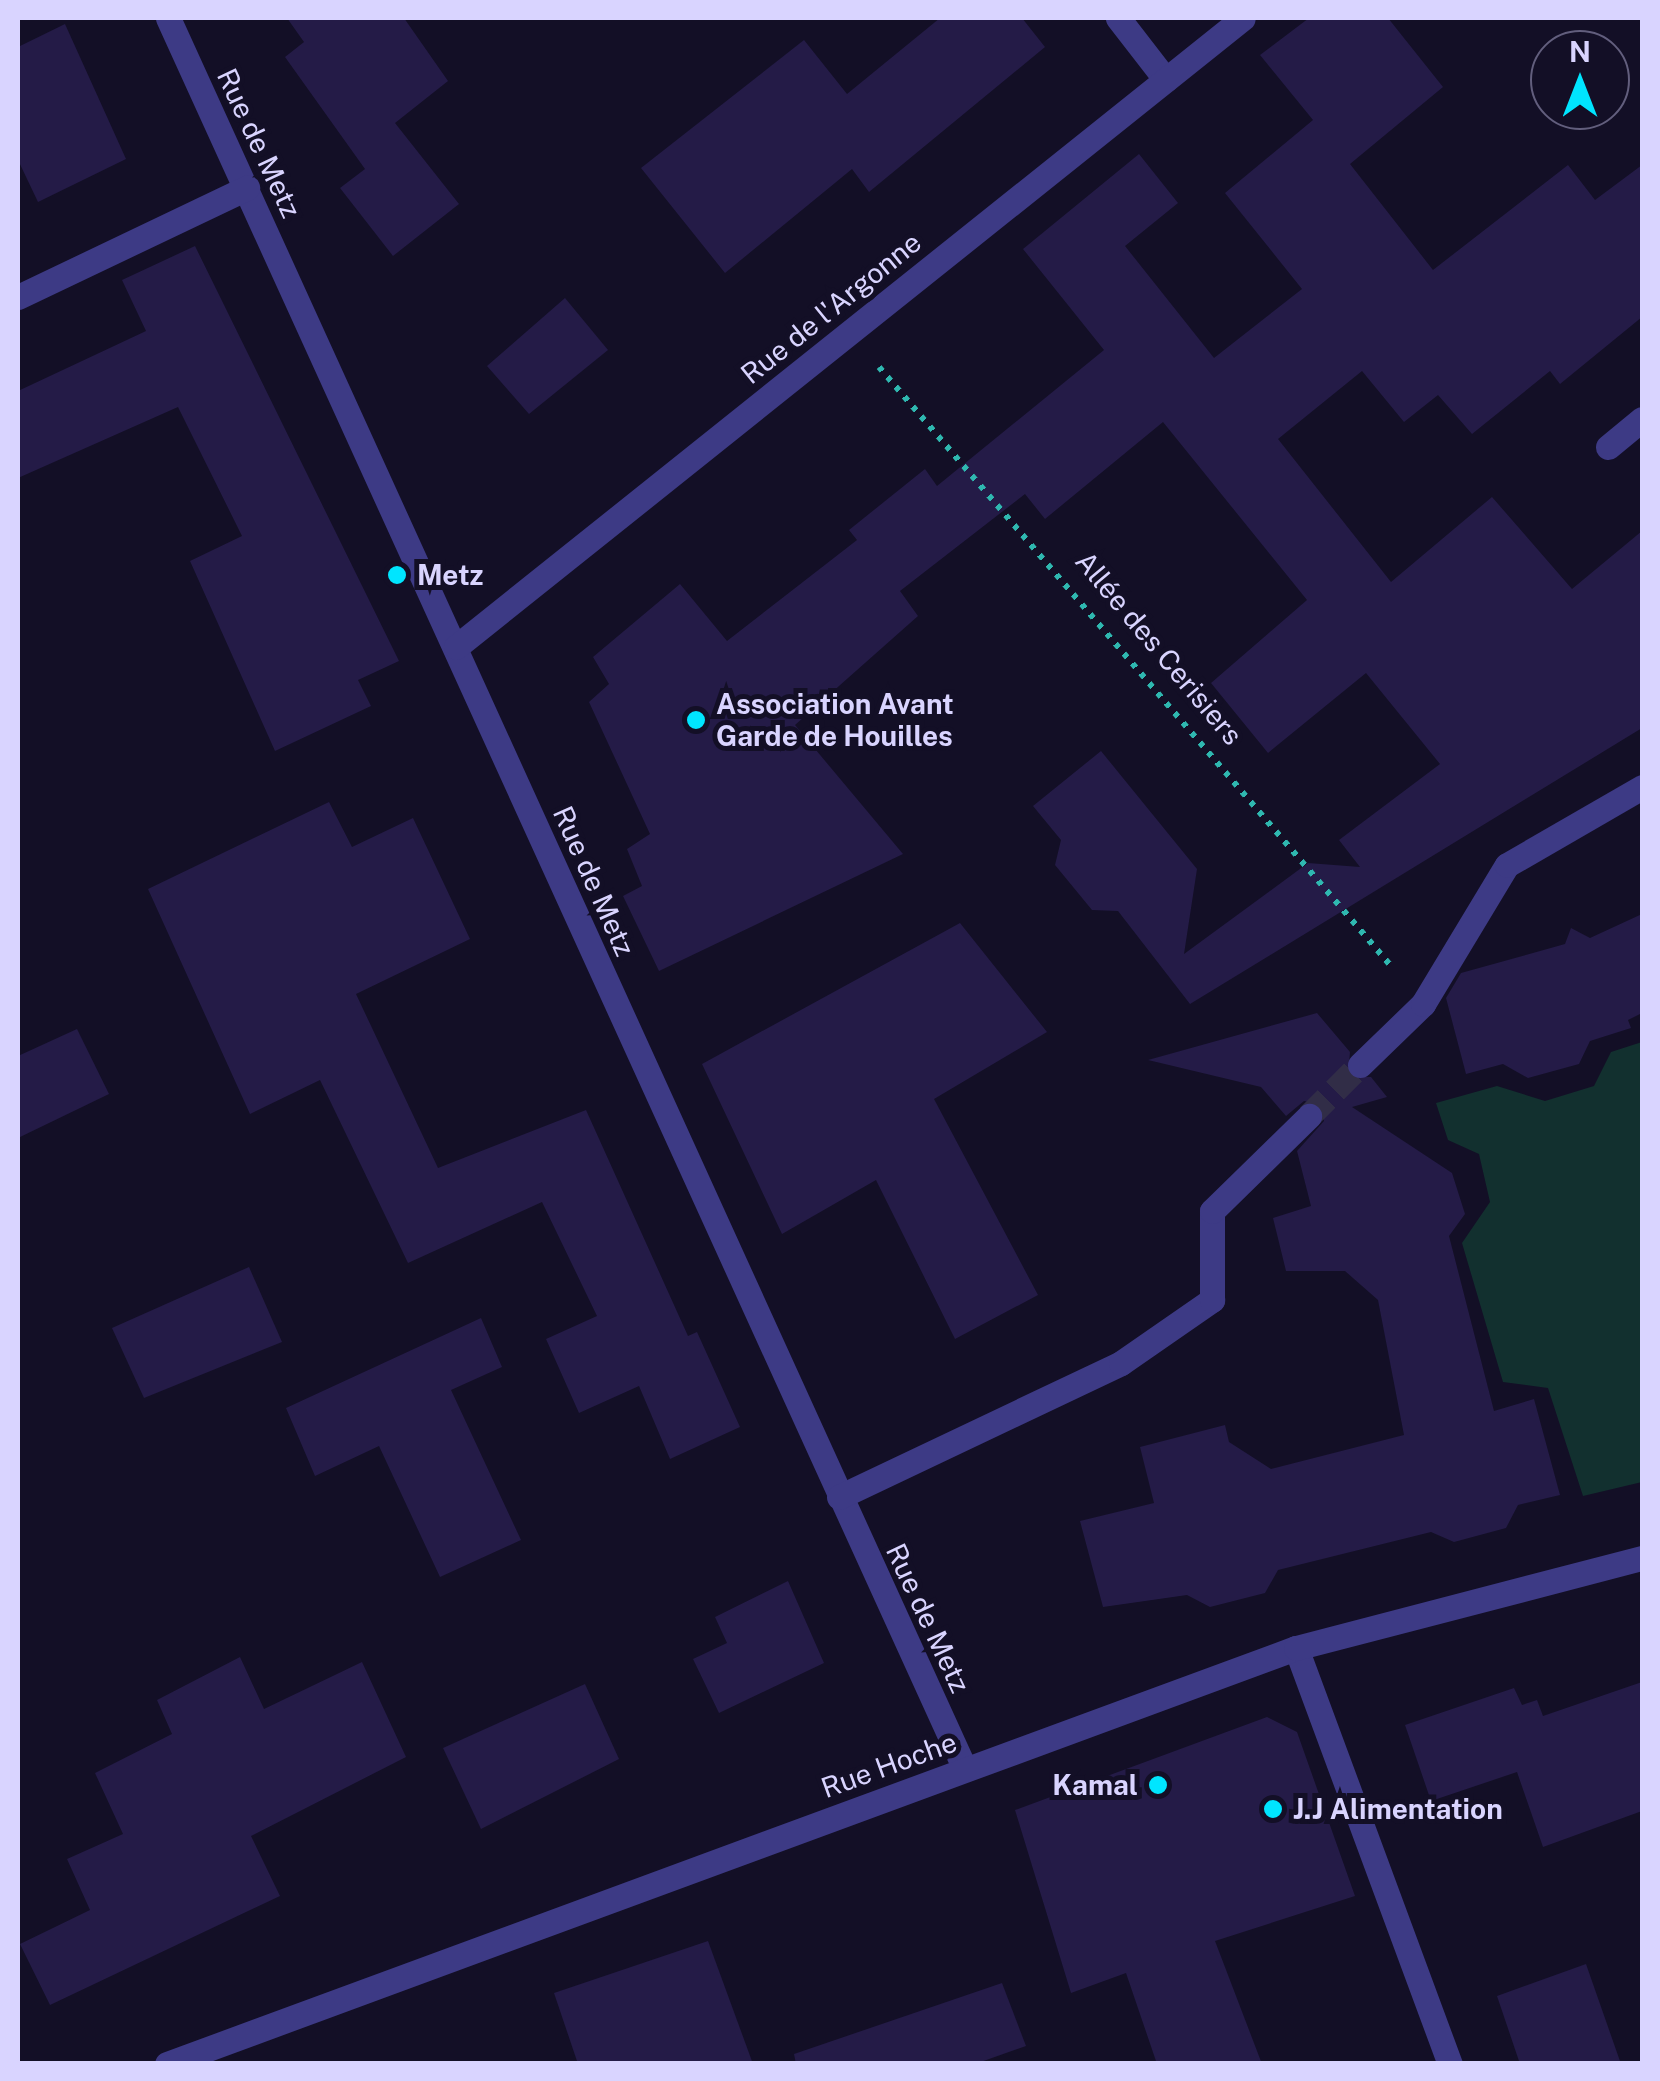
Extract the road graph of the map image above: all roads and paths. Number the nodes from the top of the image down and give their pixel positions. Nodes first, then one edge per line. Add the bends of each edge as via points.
1 (168, 18) edge
2 (1118, 18) edge
3 (1243, 18) edge
4 (1166, 80) junction
5 (247, 188) junction
6 (18, 297) edge
7 (850, 332) junction
8 (1642, 419) edge
9 (1608, 447) dead end
10 (456, 647) junction
11 (1642, 787) edge
12 (1423, 1004) junction
13 (1360, 1065) tunnel mouth
14 (1309, 1116) tunnel mouth
15 (839, 1497) junction
16 (1642, 1558) edge
17 (1296, 1648) junction
18 (965, 1768) junction
19 (166, 2064) edge
20 (1450, 2064) edge

1 - 5 street, Rue de Metz
2 - 4 street
3 - 4 street, Rue de l'Argonne
4 - 7 street, Rue de l'Argonne
5 - 6 street
5 - 10 street, Rue de Metz
7 - 10 street, Rue de l'Argonne
7 - 12 path, Allée des Cerisiers
8 - 9 street
10 - 15 street, Rue de Metz
11 - 12 street via 1507,865
12 - 13 street
14 - 15 street via 1212,1210 1212,1300 1121,1363
15 - 18 street, Rue de Metz
16 - 17 street, Rue Hoche
17 - 18 street, Rue Hoche
17 - 20 street
18 - 19 street, Rue Hoche

